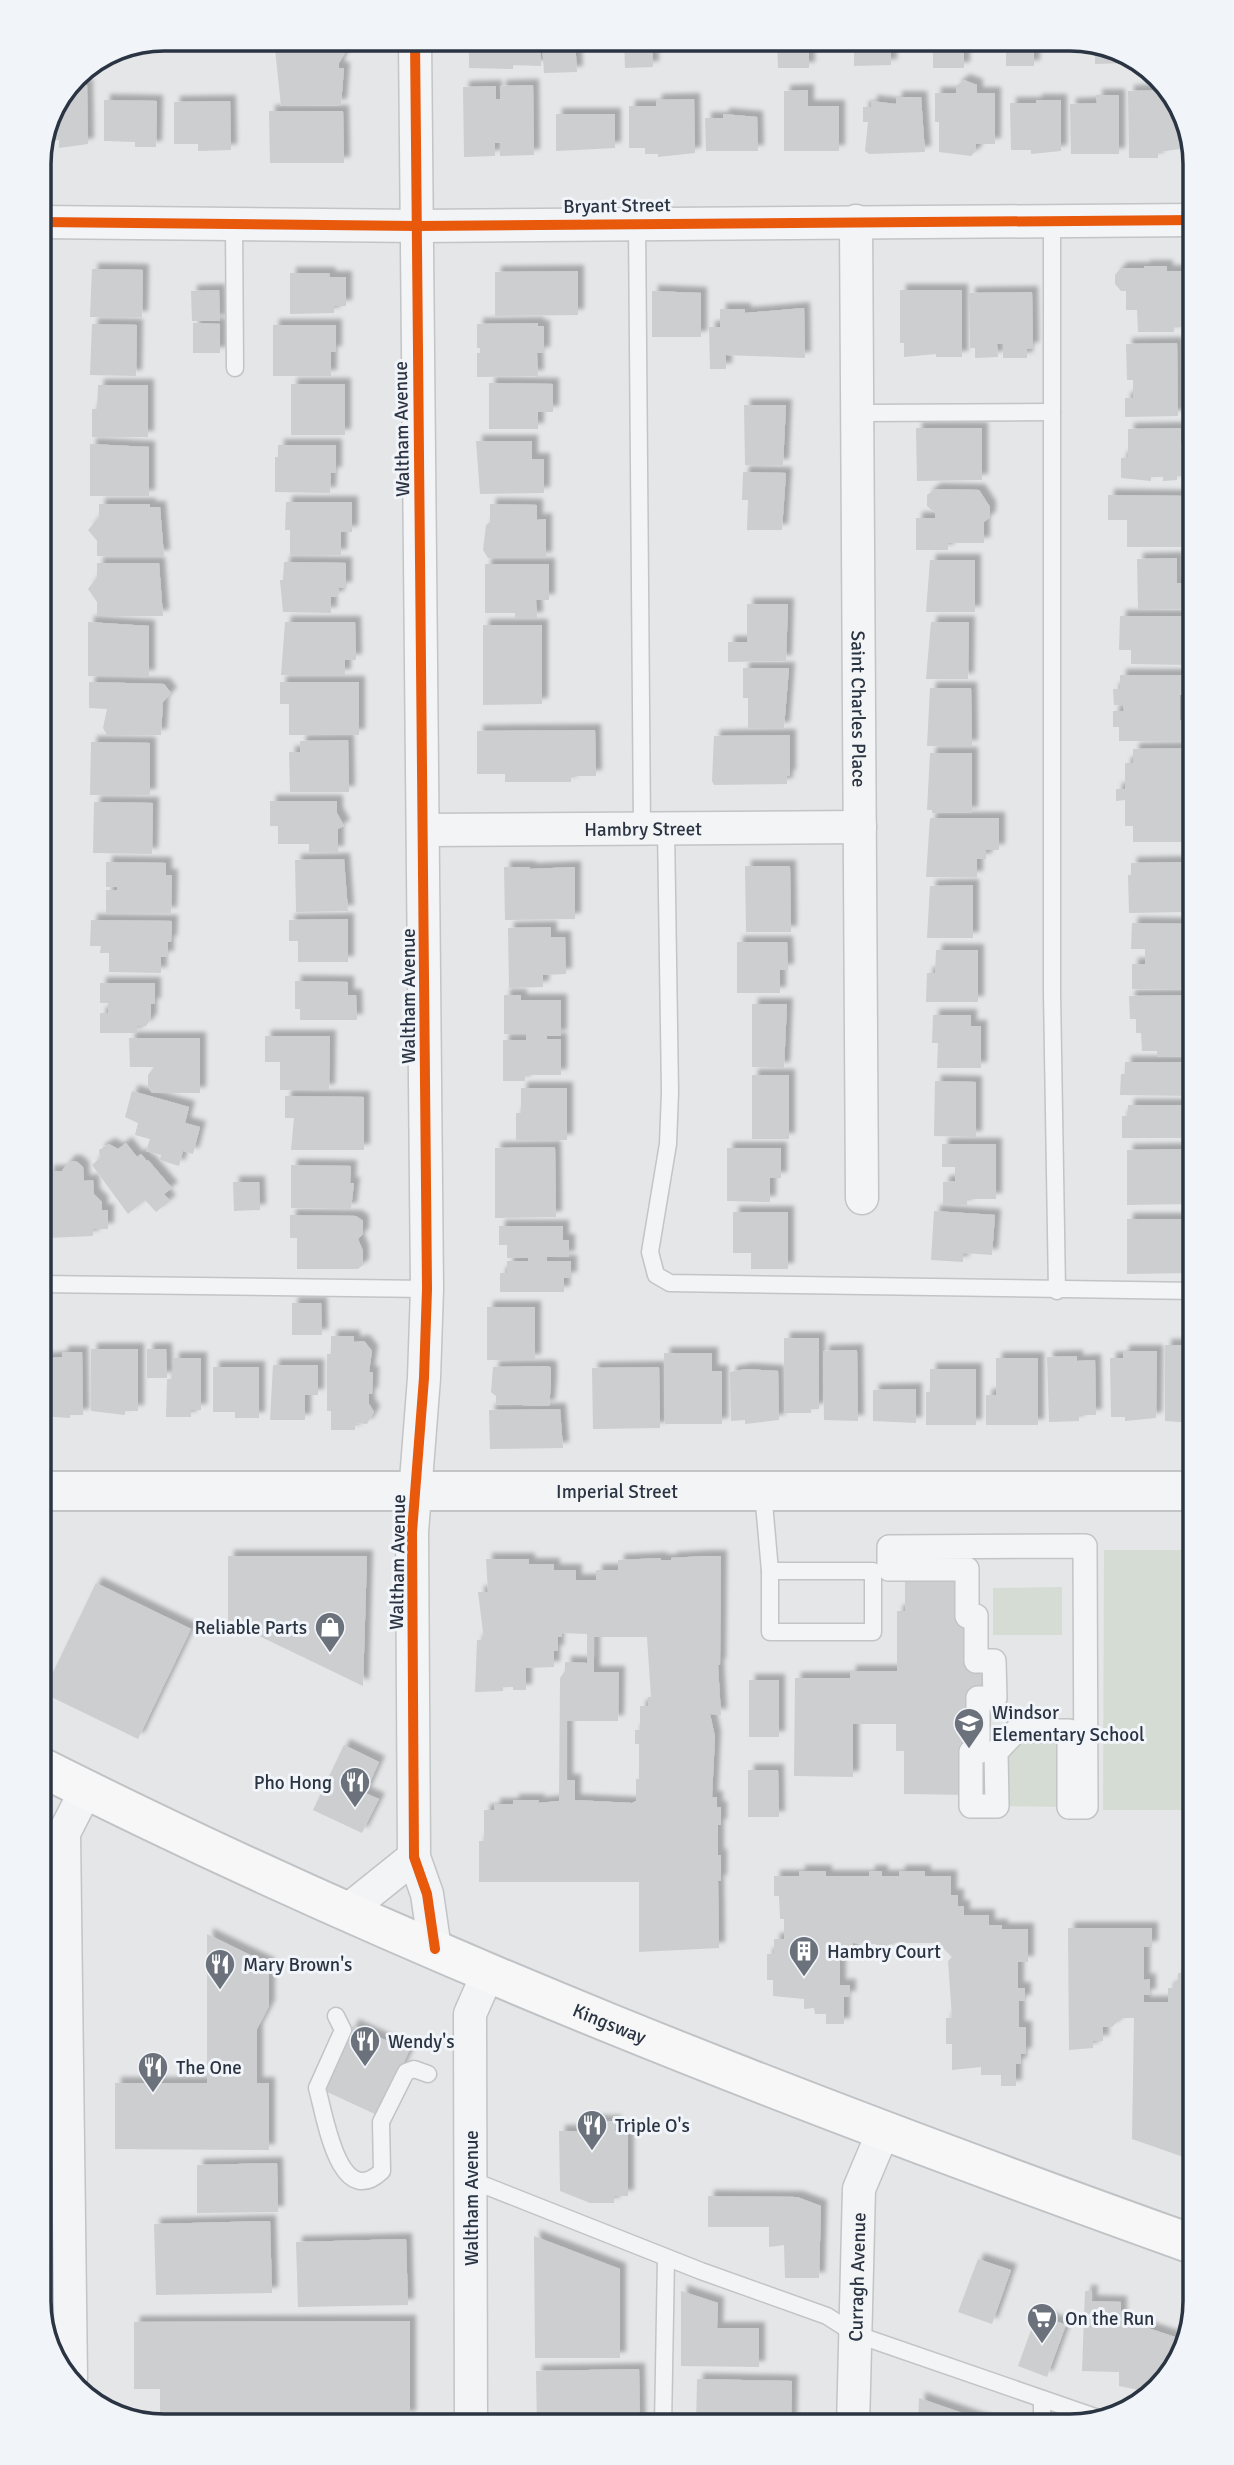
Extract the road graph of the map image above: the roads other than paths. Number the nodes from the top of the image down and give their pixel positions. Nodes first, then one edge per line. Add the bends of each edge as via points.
1 (415, 51) edge
2 (1052, 220) junction
3 (1183, 220) edge
4 (856, 221) junction
5 (51, 222) edge
6 (636, 222) junction
7 (234, 223) junction
8 (418, 226) junction
9 (235, 369) dead end
10 (1052, 412) junction
11 (858, 413) junction
12 (860, 827) junction
13 (654, 828) junction
14 (424, 830) junction
15 (862, 1198) dead end
16 (51, 1284) edge
17 (427, 1289) junction
18 (1057, 1291) junction
19 (1183, 1292) edge
20 (51, 1491) edge
21 (1183, 1491) edge
22 (416, 1492) junction
23 (763, 1492) junction
24 (1085, 1546) joint
25 (770, 1571) junction
26 (51, 1772) edge
27 (86, 1790) junction
28 (414, 1857) junction
29 (348, 1910) junction
30 (435, 1949) junction
31 (488, 1973) junction
32 (52, 1977) edge
33 (336, 2016) dead end
34 (428, 2074) dead end
35 (883, 2132) junction
36 (471, 2180) junction
37 (1183, 2241) edge
38 (666, 2258) junction
39 (855, 2334) junction
40 (70, 2365) edge
41 (1042, 2399) junction
42 (1083, 2413) edge
43 (471, 2414) edge
44 (663, 2414) edge
45 (853, 2414) edge
46 (1042, 2414) edge

1 - 8 street, Waltham Avenue
2 - 3 street, Bryant Street
2 - 4 street, Bryant Street
2 - 10 lane
4 - 6 street, Bryant Street
4 - 11 street, Saint Charles Place
5 - 7 street, Bryant Street
6 - 8 street, Bryant Street
6 - 13 lane
7 - 8 street, Bryant Street
7 - 9 lane
8 - 14 street, Waltham Avenue
10 - 11 lane
10 - 18 lane
11 - 12 street, Saint Charles Place
12 - 13 street, Hambry Street
12 - 15 street, Saint Charles Place
13 - 14 street, Hambry Street
13 - 18 lane via 670,1092 668,1144 650,1252 656,1275 670,1283
14 - 17 street, Waltham Avenue
16 - 17 lane
17 - 22 street, Waltham Avenue
18 - 19 lane
20 - 22 street, Imperial Street
21 - 23 street, Imperial Street
22 - 23 street, Imperial Street
22 - 28 street, Waltham Avenue via 412,1532
23 - 25 lane
24 - 24 street via 889,1547 889,1569 967,1569 967,1616 976,1616 976,1661 994,1661 995,1698 978,1698 971,1806 997,1806 996,1752 1016,1731 1069,1731 1069,1807 1086,1807
25 - 25 lane via 770,1632 873,1632 873,1571
26 - 27 main road, Kingsway
27 - 29 main road, Kingsway
27 - 32 street via 64,1833
28 - 29 street
28 - 30 street, Waltham Avenue via 428,1894
29 - 30 main road, Kingsway
30 - 31 main road, Kingsway
31 - 35 main road, Kingsway
31 - 36 street, Waltham Avenue via 470,2014
32 - 40 street
33 - 34 lane via 343,2030 317,2088 341,2168 349,2179 362,2183 382,2171 381,2122 406,2072 414,2069
35 - 37 main road, Kingsway
35 - 39 street, Curragh Avenue via 859,2189
36 - 38 lane
36 - 43 street, Waltham Avenue
38 - 39 lane via 827,2316
38 - 44 lane
39 - 41 lane
39 - 45 street, Curragh Avenue
41 - 42 lane
41 - 46 lane

